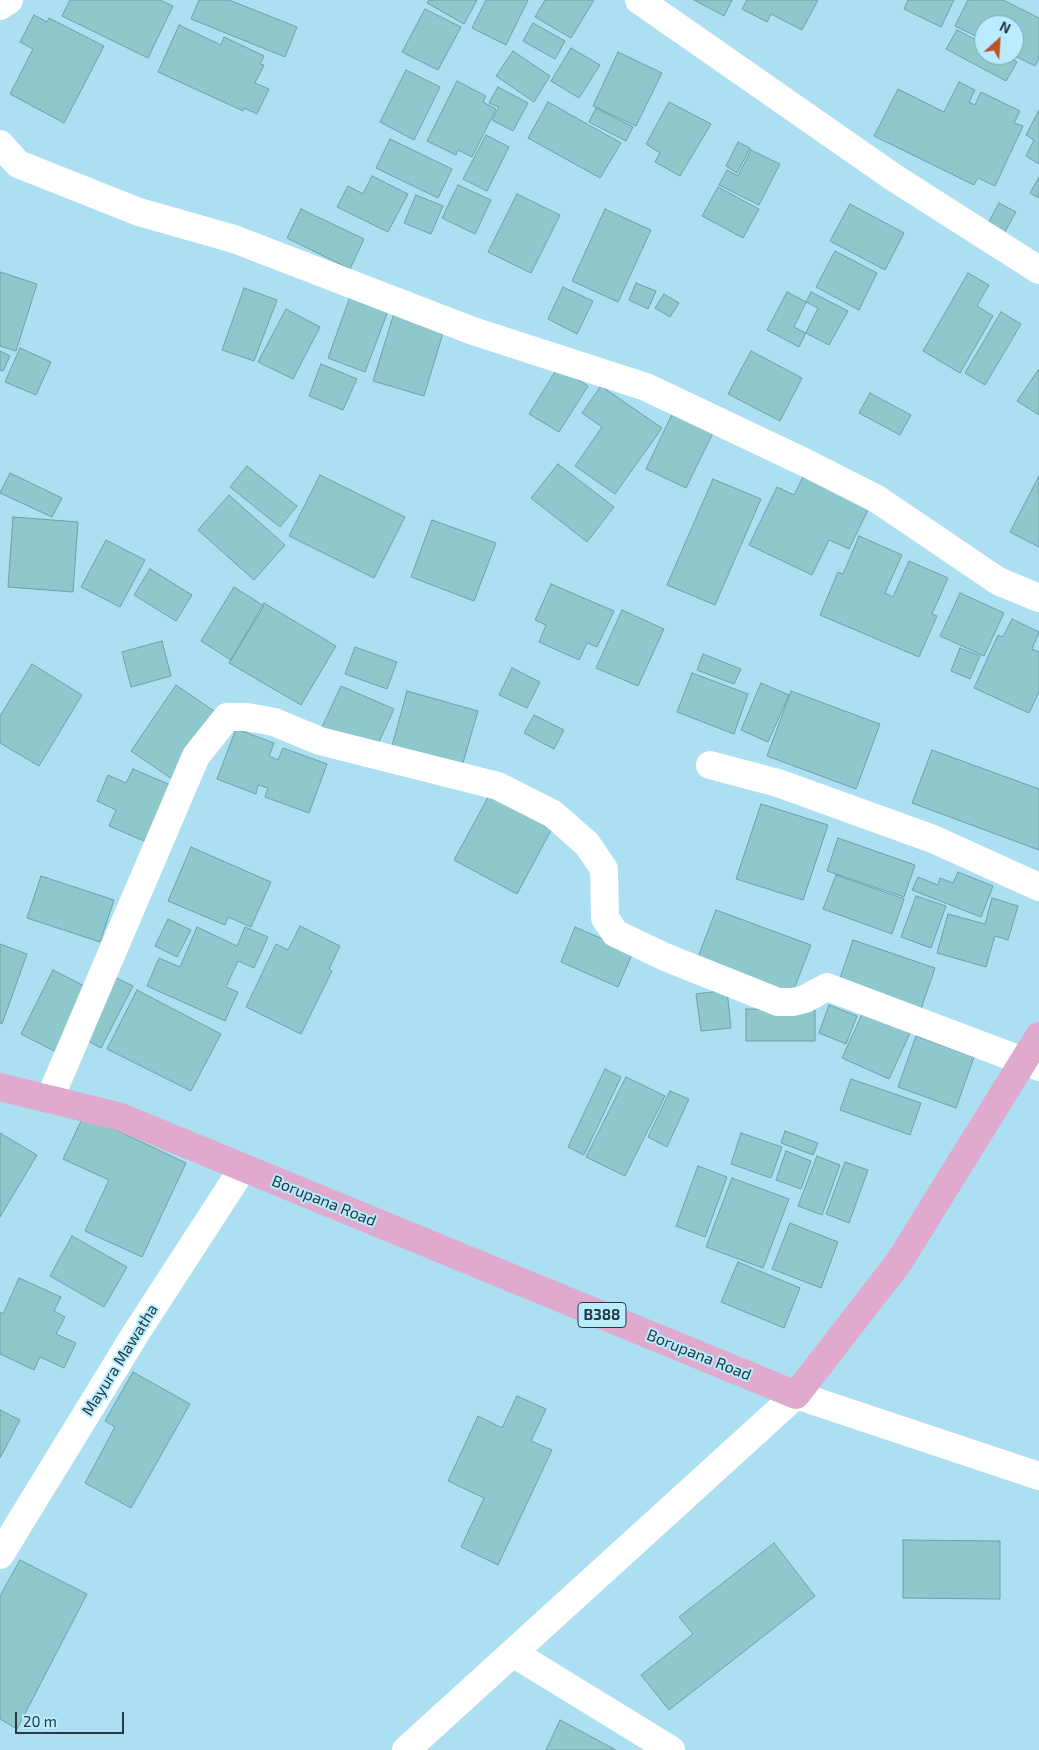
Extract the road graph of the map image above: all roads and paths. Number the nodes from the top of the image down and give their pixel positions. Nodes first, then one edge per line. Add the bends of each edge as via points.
1 (9, 0) edge
2 (639, 0) edge
3 (0, 6) edge
4 (0, 144) edge
5 (1039, 270) edge
6 (1039, 598) edge
7 (710, 766) dead end
8 (1039, 887) edge
9 (1039, 1036) edge
10 (1032, 1064) edge
11 (0, 1086) edge
12 (50, 1098) junction
13 (243, 1168) junction
14 (796, 1395) junction
15 (1039, 1476) edge
16 (0, 1555) edge
17 (513, 1653) junction
18 (406, 1750) edge
19 (671, 1750) edge

1 - 3 street
2 - 5 street via 893,177
4 - 6 street via 18,164 139,212 234,239 473,331 646,388 877,499 998,581
7 - 8 street via 778,783 933,839
9 - 10 main road
10 - 12 street via 826,987 805,999 778,1002 665,956 615,933 606,918 604,868 587,844 554,814 498,786 320,742 274,722 227,717 196,756
10 - 14 main road via 899,1262
11 - 12 main road, Borupana Road / B388
12 - 13 main road, Borupana Road / B388 via 118,1116
13 - 14 main road, Borupana Road / B388
13 - 16 street, Mayura Mawatha via 136,1333
14 - 15 street
14 - 17 street
17 - 18 street
17 - 19 street

